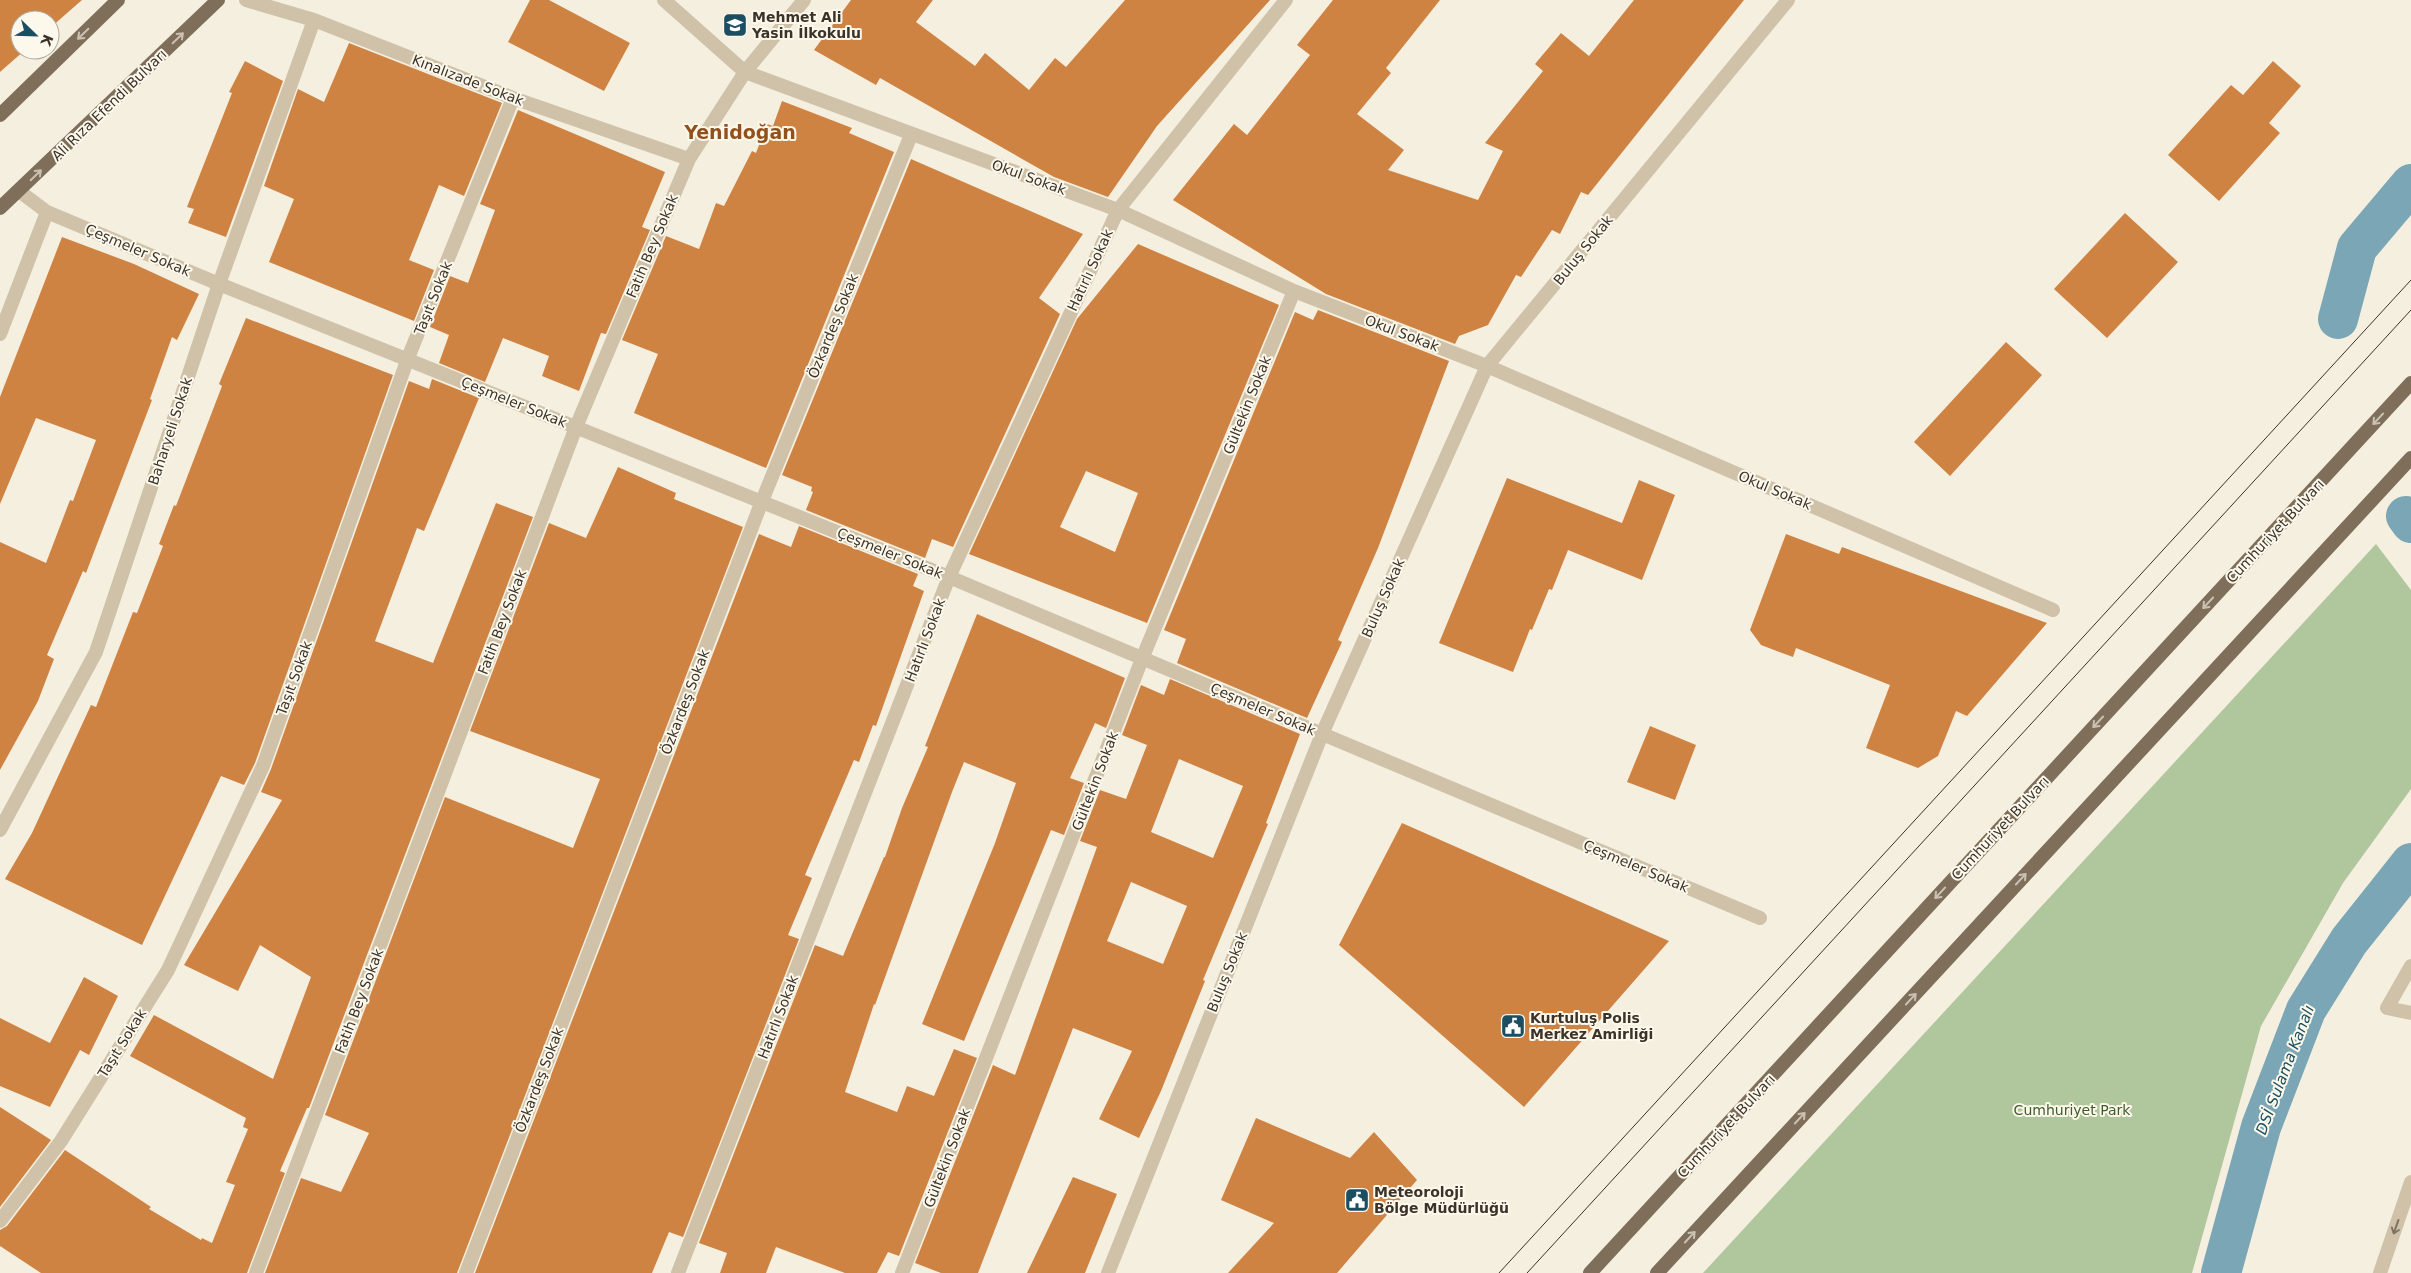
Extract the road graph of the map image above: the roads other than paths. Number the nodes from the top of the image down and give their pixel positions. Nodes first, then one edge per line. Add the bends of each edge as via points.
1 (118, 0) edge
2 (218, 0) edge
3 (246, 0) edge
4 (664, 0) edge
5 (804, 0) edge
6 (1286, 0) edge
7 (1788, 0) edge
8 (314, 20) junction
9 (745, 72) junction
10 (513, 98) junction
11 (0, 115) edge
12 (911, 135) junction
13 (689, 159) junction
14 (19, 191) junction
15 (0, 208) edge
16 (1118, 210) junction
17 (47, 212) junction
18 (219, 284) junction
19 (1294, 291) junction
20 (0, 334) edge
21 (408, 358) junction
22 (1487, 366) junction
23 (2411, 383) edge
24 (576, 428) junction
25 (2411, 458) edge
26 (762, 501) junction
27 (949, 577) junction
28 (2053, 610) dead end
29 (1142, 659) junction
30 (1322, 734) junction
31 (0, 830) edge
32 (1760, 918) dead end
33 (2411, 966) edge
34 (2411, 1014) edge
35 (2411, 1182) edge
36 (0, 1220) edge
37 (256, 1273) edge
38 (466, 1273) edge
39 (678, 1273) edge
40 (902, 1273) edge
41 (1108, 1273) edge
42 (1590, 1273) edge
43 (1657, 1273) edge
44 (2380, 1273) edge

1 -> 11 main road
14 -> 2 main road, Ali Rıza Efendi Bulvarı
3 - 8 street, Kınalızade Sokak
4 - 9 street
5 - 9 street, Fatih Bey Sokak
6 - 16 street, Hatırlı Sokak
7 - 22 street, Buluş Sokak
8 - 10 street, Kınalızade Sokak
8 - 18 street, Baharyeli Sokak
9 - 12 street, Okul Sokak
9 - 13 street, Fatih Bey Sokak
10 - 13 street, Kınalızade Sokak
10 - 21 street, Taşıt Sokak
12 - 16 street, Okul Sokak
12 - 26 street, Özkardeş Sokak
13 - 24 street, Fatih Bey Sokak
14 - 15 main road, Ali Rıza Efendi Bulvarı
14 - 17 street, Çeşmeler Sokak
16 - 19 street, Okul Sokak
16 - 27 street, Hatırlı Sokak
17 - 18 street, Çeşmeler Sokak
17 - 20 street
18 - 21 street, Çeşmeler Sokak
18 - 31 street, Baharyeli Sokak via 96,652
19 - 22 street, Okul Sokak
19 - 29 street, Gültekin Sokak
21 - 24 street, Çeşmeler Sokak
21 - 36 street, Taşıt Sokak via 263,766 176,953 61,1141
22 - 28 street, Okul Sokak
22 - 30 street, Buluş Sokak
23 -> 42 main road, Cumhuriyet Bulvarı
24 - 26 street, Çeşmeler Sokak
24 - 37 street, Fatih Bey Sokak
43 -> 25 main road
26 - 27 street, Çeşmeler Sokak
26 - 38 street, Özkardeş Sokak
27 - 29 street, Çeşmeler Sokak
27 - 39 street, Hatırlı Sokak
29 - 30 street, Çeşmeler Sokak
29 - 40 street, Gültekin Sokak
30 - 32 street, Çeşmeler Sokak
30 - 41 street, Buluş Sokak
33 - 34 street via 2387,1008
35 -> 44 street

